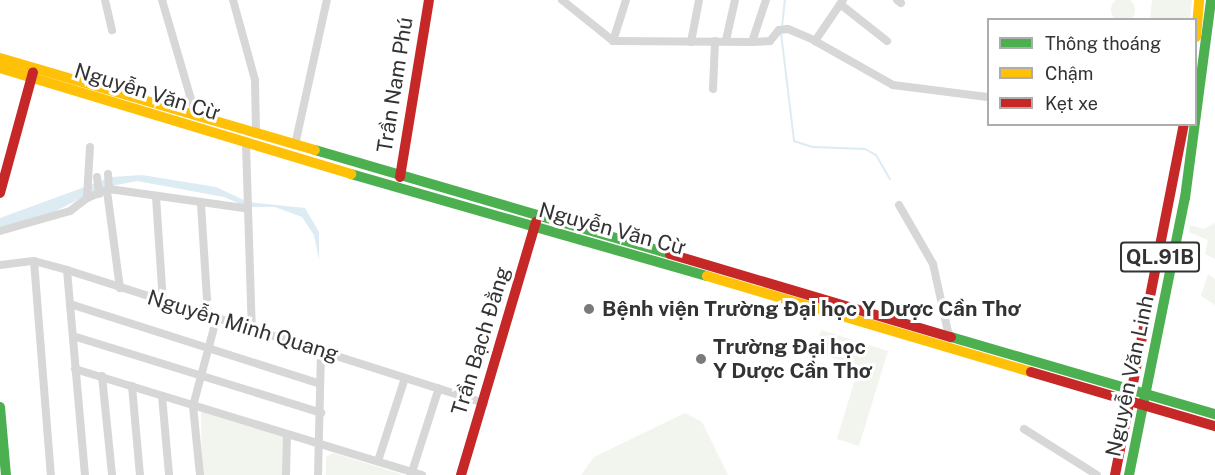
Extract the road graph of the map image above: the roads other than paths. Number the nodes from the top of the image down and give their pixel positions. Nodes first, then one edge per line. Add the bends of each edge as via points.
1 (105, 0) edge
2 (162, 0) edge
3 (232, 0) edge
4 (327, 0) edge
5 (429, 0) edge
6 (562, 0) edge
7 (626, 0) edge
8 (699, 0) edge
9 (735, 0) edge
10 (766, 0) edge
11 (1199, 0) edge
12 (1211, 0) edge
13 (841, 2) edge
14 (1197, 25) edge
15 (112, 30) dead end
16 (726, 40) junction
17 (814, 40) junction
18 (613, 41) junction
19 (715, 41) junction
20 (887, 41) dead end
21 (691, 42) junction
22 (752, 42) junction
23 (0, 58) edge
24 (0, 68) edge
25 (33, 73) junction
26 (713, 89) dead end
27 (1199, 89) edge
28 (987, 97) dead end
29 (196, 116) junction
30 (1184, 126) edge
31 (1193, 126) edge
32 (256, 134) junction
33 (246, 144) junction
34 (295, 145) junction
35 (90, 147) dead end
36 (400, 177) junction
37 (104, 184) junction
38 (0, 193) edge
39 (87, 197) junction
40 (156, 198) junction
41 (201, 204) junction
42 (899, 205) dead end
43 (244, 208) junction
44 (536, 223) junction
45 (0, 231) edge
46 (34, 261) junction
47 (0, 265) edge
48 (67, 270) junction
49 (120, 288) junction
50 (163, 302) junction
51 (70, 304) junction
52 (208, 316) junction
53 (216, 320) junction
54 (252, 331) junction
55 (73, 336) junction
56 (949, 336) junction
57 (321, 351) junction
58 (206, 352) junction
59 (75, 369) junction
60 (102, 376) junction
61 (199, 377) junction
62 (405, 378) junction
63 (320, 384) junction
64 (132, 386) junction
65 (439, 388) junction
66 (1131, 389) junction
67 (1147, 394) junction
68 (162, 396) junction
69 (1129, 401) junction
70 (484, 403) junction
71 (193, 406) junction
72 (1144, 406) junction
73 (0, 407) edge
74 (321, 413) junction
75 (1215, 414) edge
76 (1215, 426) edge
77 (1024, 429) dead end
78 (287, 435) junction
79 (320, 445) junction
80 (378, 461) junction
81 (411, 473) edge
82 (6, 475) edge
83 (51, 475) edge
84 (85, 475) edge
85 (112, 475) edge
86 (140, 475) edge
87 (169, 475) edge
88 (200, 475) edge
89 (286, 475) edge
90 (318, 475) edge
91 (422, 475) edge
92 (461, 475) edge
93 (1097, 475) edge
94 (1115, 475) edge
95 (1129, 475) edge

1 - 15 street
2 - 29 street
3 - 32 street via 255,80
4 - 34 street
5 - 36 main road, Trần Nam Phú
6 - 18 street
7 - 18 street
8 - 21 street
9 - 16 street
10 - 22 street
11 - 14 main road
12 - 27 main road, Nguyễn Văn Linh / QL.91B
13 - 17 street
13 - 20 street
16 - 19 street
16 - 22 street
17 - 22 street via 788,29 779,30 770,41
17 - 28 street via 893,85
18 - 21 street
19 - 21 street
19 - 26 street
23 - 25 main road
24 - 25 main road, Nguyễn Văn Cừ
25 - 29 main road, Nguyễn Văn Cừ
25 - 33 main road, Nguyễn Văn Cừ
25 - 38 main road
29 - 32 main road, Nguyễn Văn Cừ
30 - 66 main road, Nguyễn Văn Linh / QL.91B
31 - 67 main road, Nguyễn Văn Linh / QL.91B
32 - 34 main road, Nguyễn Văn Cừ
33 - 43 street
33 - 44 main road, Nguyễn Văn Cừ
34 - 36 main road, Nguyễn Văn Cừ
35 - 39 street
36 - 44 main road, Nguyễn Văn Cừ
37 - 39 street
37 - 40 street
37 - 49 street
39 - 45 street via 70,210
40 - 41 street
40 - 50 street
41 - 43 street
41 - 52 street
42 - 56 street via 933,264
43 - 54 street
44 - 56 main road, Nguyễn Văn Cừ
44 - 69 main road, Nguyễn Văn Cừ
44 - 70 main road, Trần Bạch Đằng
46 - 47 street, Nguyễn Minh Quang
46 - 48 street, Nguyễn Minh Quang
46 - 83 street
48 - 49 street, Nguyễn Minh Quang
48 - 51 street
49 - 50 street, Nguyễn Minh Quang
50 - 52 street, Nguyễn Minh Quang
51 - 55 street
51 - 58 street
52 - 53 street, Nguyễn Minh Quang
53 - 54 street, Nguyễn Minh Quang
53 - 58 street
54 - 57 street, Nguyễn Minh Quang
55 - 59 street
55 - 61 street
56 - 66 main road, Nguyễn Văn Cừ
57 - 62 street, Nguyễn Minh Quang
57 - 63 street
58 - 61 street
58 - 63 street
59 - 60 street
59 - 84 street
60 - 64 street
60 - 85 street
61 - 71 street
61 - 74 street
62 - 65 street, Nguyễn Minh Quang
62 - 80 street
63 - 74 street
64 - 68 street
64 - 86 street
65 - 70 street, Nguyễn Minh Quang
65 - 81 street
66 - 67 main road, Nguyễn Văn Cừ
66 - 69 main road, Nguyễn Văn Linh / QL.91B
67 - 72 main road, Nguyễn Văn Linh / QL.91B
67 - 75 main road, Nguyễn Văn Cừ
68 - 71 street
68 - 87 street
69 - 72 main road, Nguyễn Văn Cừ
69 - 94 main road, Nguyễn Văn Linh / QL.91B
70 - 92 main road, Trần Bạch Đằng
71 - 78 street
71 - 88 street
72 - 76 main road, Nguyễn Văn Cừ
72 - 95 main road, Nguyễn Văn Linh / QL.91B
73 - 82 main road
74 - 79 street
77 - 93 street
78 - 79 street
78 - 89 street
79 - 80 street
79 - 90 street
80 - 81 street
81 - 91 street

